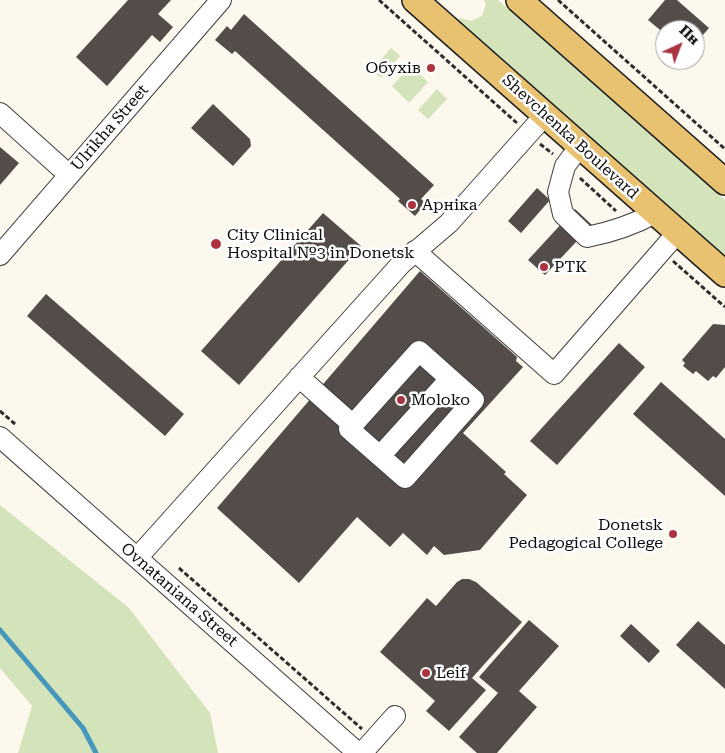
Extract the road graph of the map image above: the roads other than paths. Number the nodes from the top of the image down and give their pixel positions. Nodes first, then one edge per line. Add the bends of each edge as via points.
1 (221, 0) edge
2 (415, 0) edge
3 (519, 0) edge
4 (0, 113) edge
5 (545, 115) junction
6 (580, 146) junction
7 (70, 175) junction
8 (725, 182) edge
9 (655, 213) junction
10 (678, 232) junction
11 (415, 251) junction
12 (0, 255) edge
13 (725, 274) edge
14 (299, 377) junction
15 (450, 379) junction
16 (353, 425) junction
17 (0, 437) edge
18 (380, 456) junction
19 (137, 558) junction
20 (395, 716) dead end
21 (365, 748) edge

1 - 7 street, Ulrikha Street
2 - 5 main road, Shevchenka Boulevard
3 - 8 main road
4 - 7 street
5 - 6 main road, Shevchenka Boulevard
5 - 11 street via 449,223
6 - 9 main road, Shevchenka Boulevard
6 - 9 street via 565,166 558,192 563,214 587,237 632,225
7 - 12 street, Ulrikha Street
9 - 10 main road, Shevchenka Boulevard
10 - 11 street via 554,374
10 - 13 main road, Shevchenka Boulevard
11 - 14 street
14 - 16 street
14 - 19 street
15 - 16 street via 418,351
15 - 18 street
15 - 18 street via 474,400 405,478
16 - 18 street via 349,429
17 - 19 street, Ovnataniana Street
19 - 21 street, Ovnataniana Street
20 - 21 street

